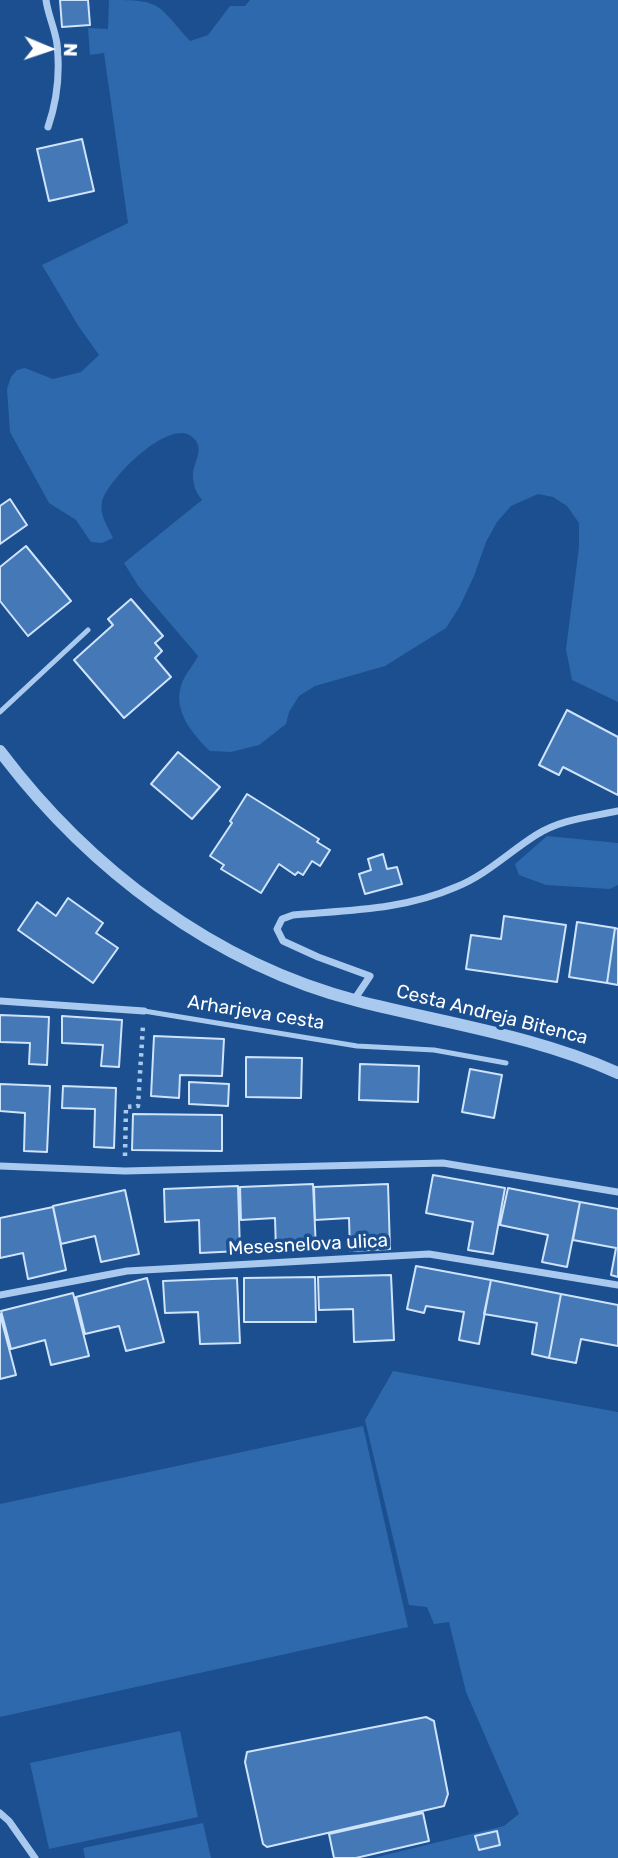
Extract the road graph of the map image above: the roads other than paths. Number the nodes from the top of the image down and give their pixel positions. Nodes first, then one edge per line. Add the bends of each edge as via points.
1 (46, 0) edge
2 (48, 127) dead end
3 (88, 630) dead end
4 (0, 712) edge
5 (0, 751) edge
6 (618, 811) edge
7 (354, 1000) junction
8 (0, 1001) edge
9 (144, 1011) joint
10 (506, 1063) dead end
11 (618, 1073) edge
12 (0, 1166) edge
13 (618, 1192) edge
14 (618, 1285) edge
15 (0, 1295) edge
16 (0, 1813) edge
17 (35, 1858) edge

1 - 2 street via 57,43 58,75
3 - 4 lane
5 - 7 street, Cesta Andreja Bitenca via 82,846 159,906 239,955
6 - 7 street via 562,822 457,887 417,901 282,919 276,929 283,941 370,976
7 - 11 street, Cesta Andreja Bitenca via 543,1046
8 - 9 street, Arharjeva cesta
9 - 10 lane, Arharjeva cesta via 357,1046 434,1050
12 - 13 street via 125,1171 443,1163
14 - 15 street, Mesesnelova ulica via 429,1254 127,1271
16 - 17 street

